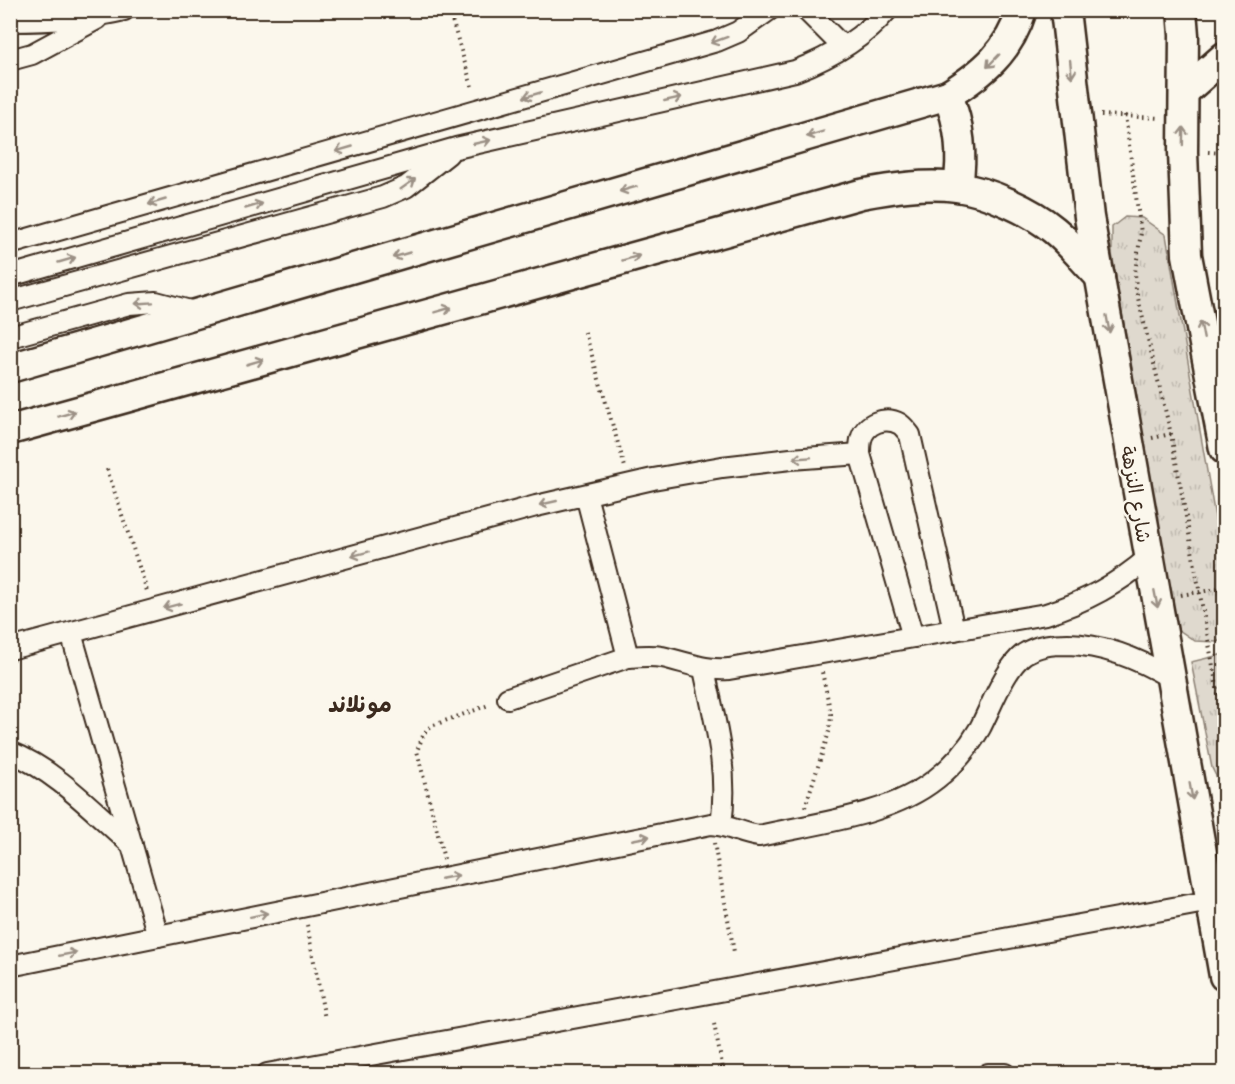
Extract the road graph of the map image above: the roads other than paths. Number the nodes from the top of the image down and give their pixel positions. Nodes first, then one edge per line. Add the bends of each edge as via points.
1 (124, 10) edge
2 (769, 10) edge
3 (806, 10) edge
4 (887, 10) edge
5 (1022, 10) edge
6 (1065, 10) edge
7 (1182, 10) edge
8 (105, 15) junction
9 (10, 21) edge
10 (843, 47) junction
11 (1224, 57) edge
12 (10, 60) edge
13 (948, 95) junction
14 (1184, 106) junction
15 (456, 148) junction
16 (958, 187) junction
17 (10, 244) edge
18 (10, 276) edge
19 (1100, 277) junction
20 (10, 301) edge
21 (201, 314) junction
22 (10, 338) edge
23 (10, 368) edge
24 (10, 430) edge
25 (1224, 449) edge
26 (860, 454) junction
27 (586, 495) junction
28 (1148, 558) junction
29 (1046, 614) junction
30 (954, 630) junction
31 (71, 633) junction
32 (913, 637) junction
33 (1052, 644) junction
34 (10, 650) edge
35 (628, 657) junction
36 (704, 669) junction
37 (1171, 678) junction
38 (508, 698) road end
39 (10, 752) edge
40 (716, 824) junction
41 (132, 844) junction
42 (1218, 898) edge
43 (158, 936) junction
44 (10, 966) edge
45 (1224, 975) edge
46 (267, 1074) edge
47 (988, 1074) edge
48 (1005, 1074) edge

1 - 8 street
2 -> 17 street via 738,32 717,40
3 - 10 street
4 - 10 street
5 -> 13 street via 1000,53 976,77
6 -> 19 street, شارع النزهة via 1089,217
7 - 14 street
8 - 9 street
8 - 12 street via 32,54
15 -> 10 street via 795,71
11 - 14 street
13 - 16 street via 960,141
13 -> 21 street
25 -> 14 street via 1188,255
18 -> 15 street
20 -> 15 street via 383,197 406,187
16 - 19 street via 1025,212 1055,231
24 -> 16 street via 861,194 889,188
19 -> 28 street, شارع النزهة
21 -> 22 street via 156,302 129,304
21 - 23 street
26 -> 27 street via 722,467
26 - 30 street via 861,438 878,421 902,425 910,435
26 - 32 street
27 -> 31 street
27 - 35 street
28 - 29 street via 1111,587
28 -> 37 street, شارع النزهة
29 - 30 street
29 - 33 street
30 - 32 street
31 - 34 street
31 - 41 street
32 - 36 street via 729,669
33 - 37 street via 1077,644 1126,655
33 - 40 street via 1036,647 1022,656 959,757 908,798 877,810 759,836
35 - 36 street via 662,657
35 - 38 street
36 - 40 street via 725,786
37 -> 42 street, شارع النزهة
39 - 41 street via 63,784
43 -> 40 street
41 - 43 street
42 - 45 street, شارع النزهة
42 - 46 street
44 -> 43 street
47 - 48 street

